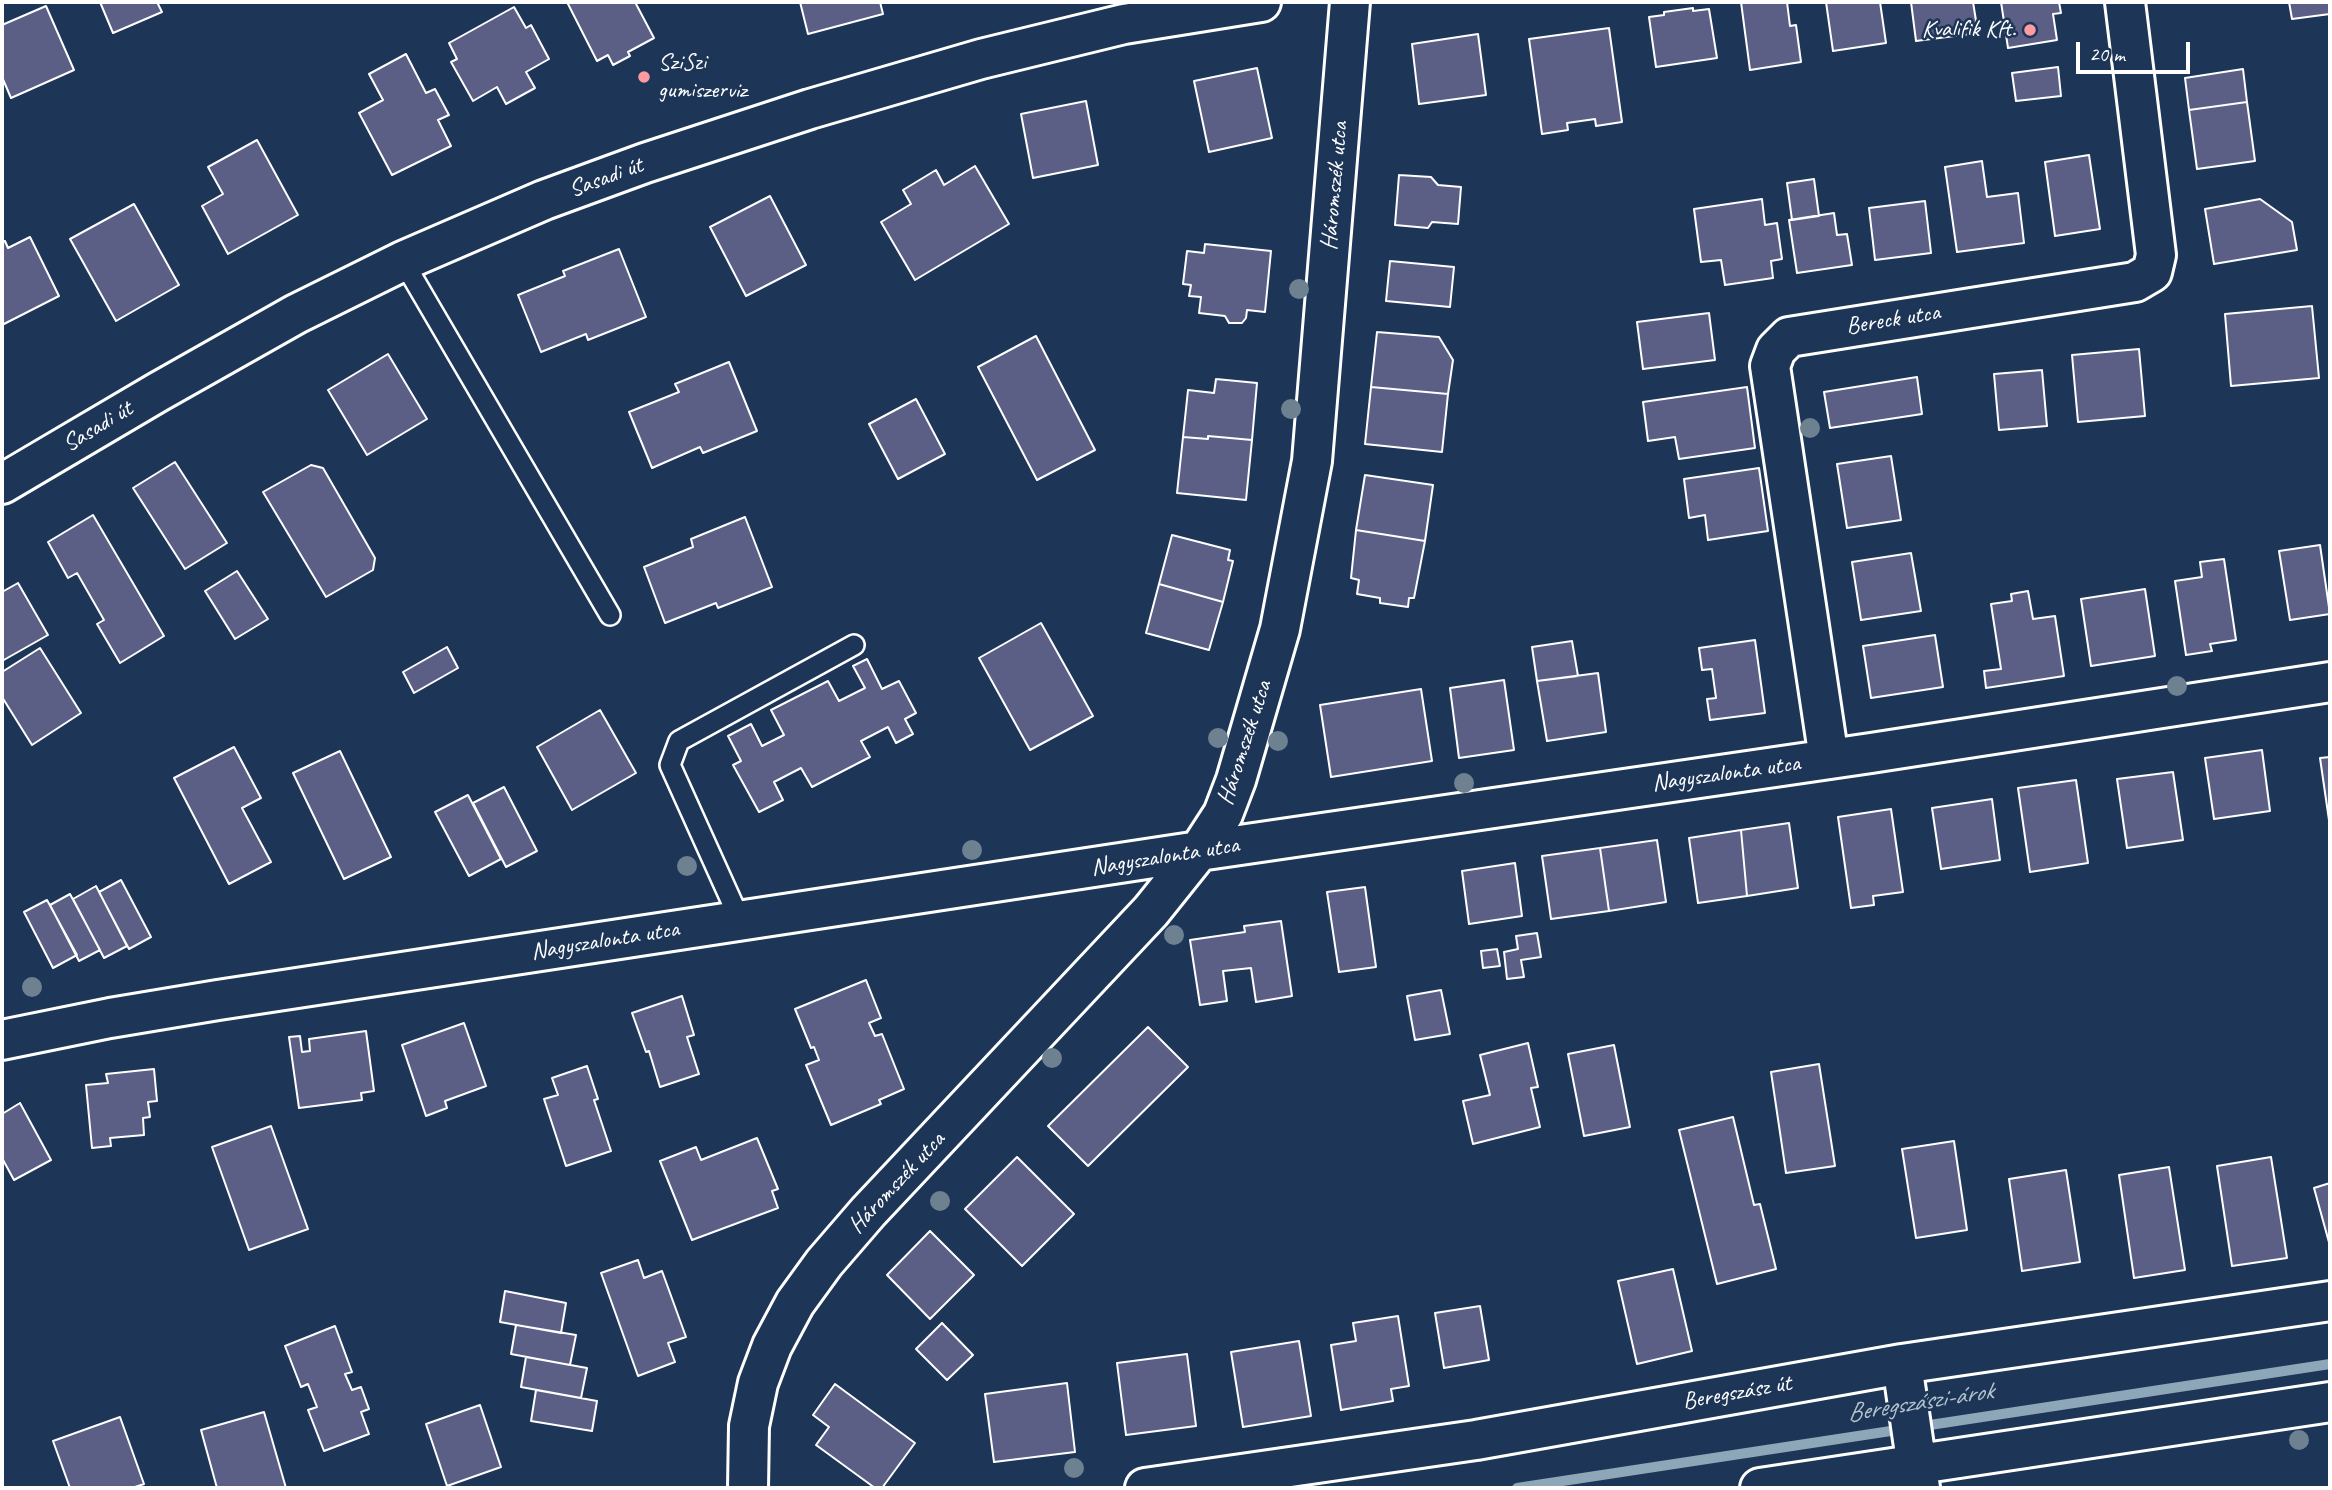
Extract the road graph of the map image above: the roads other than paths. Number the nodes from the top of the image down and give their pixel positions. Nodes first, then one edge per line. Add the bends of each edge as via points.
1 (1261, 2) edge
2 (1350, 2) edge
3 (2125, 2) edge
4 (403, 261) junction
5 (2, 484) edge
6 (610, 615) dead end
7 (854, 645) dead end
8 (2330, 682) edge
9 (1829, 759) junction
10 (1199, 851) junction
11 (740, 920) junction
12 (2, 1040) edge
13 (2330, 1301) edge
14 (1902, 1364) junction
15 (2330, 1402) edge
16 (1917, 1467) edge
17 (1359, 1478) edge
18 (748, 1488) edge
19 (1145, 1488) edge
20 (1760, 1488) edge

1 - 4 street, Sasadi út via 1124,24 981,59 810,109 544,200
2 - 10 street, Háromszék utca via 1312,461 1298,546 1280,629 1236,780 1223,814
3 - 9 street, Bereck utca via 2156,255 2152,272 2135,282 1789,337 1776,350 1770,366
4 - 5 street, Sasadi út via 296,314
4 - 6 lane
7 - 11 lane via 679,741 670,765
8 - 9 street, Nagyszalonta utca
9 - 10 street, Nagyszalonta utca
10 - 11 street, Nagyszalonta utca
10 - 18 street, Háromszék utca via 1104,963 868,1212 795,1303 758,1383 749,1426
11 - 12 street, Nagyszalonta utca via 218,1000
13 - 14 street, Beregszász út
14 - 16 street
14 - 17 street, Beregszász út via 1476,1440
15 - 16 street
16 - 20 street
17 - 19 street, Beregszász út

